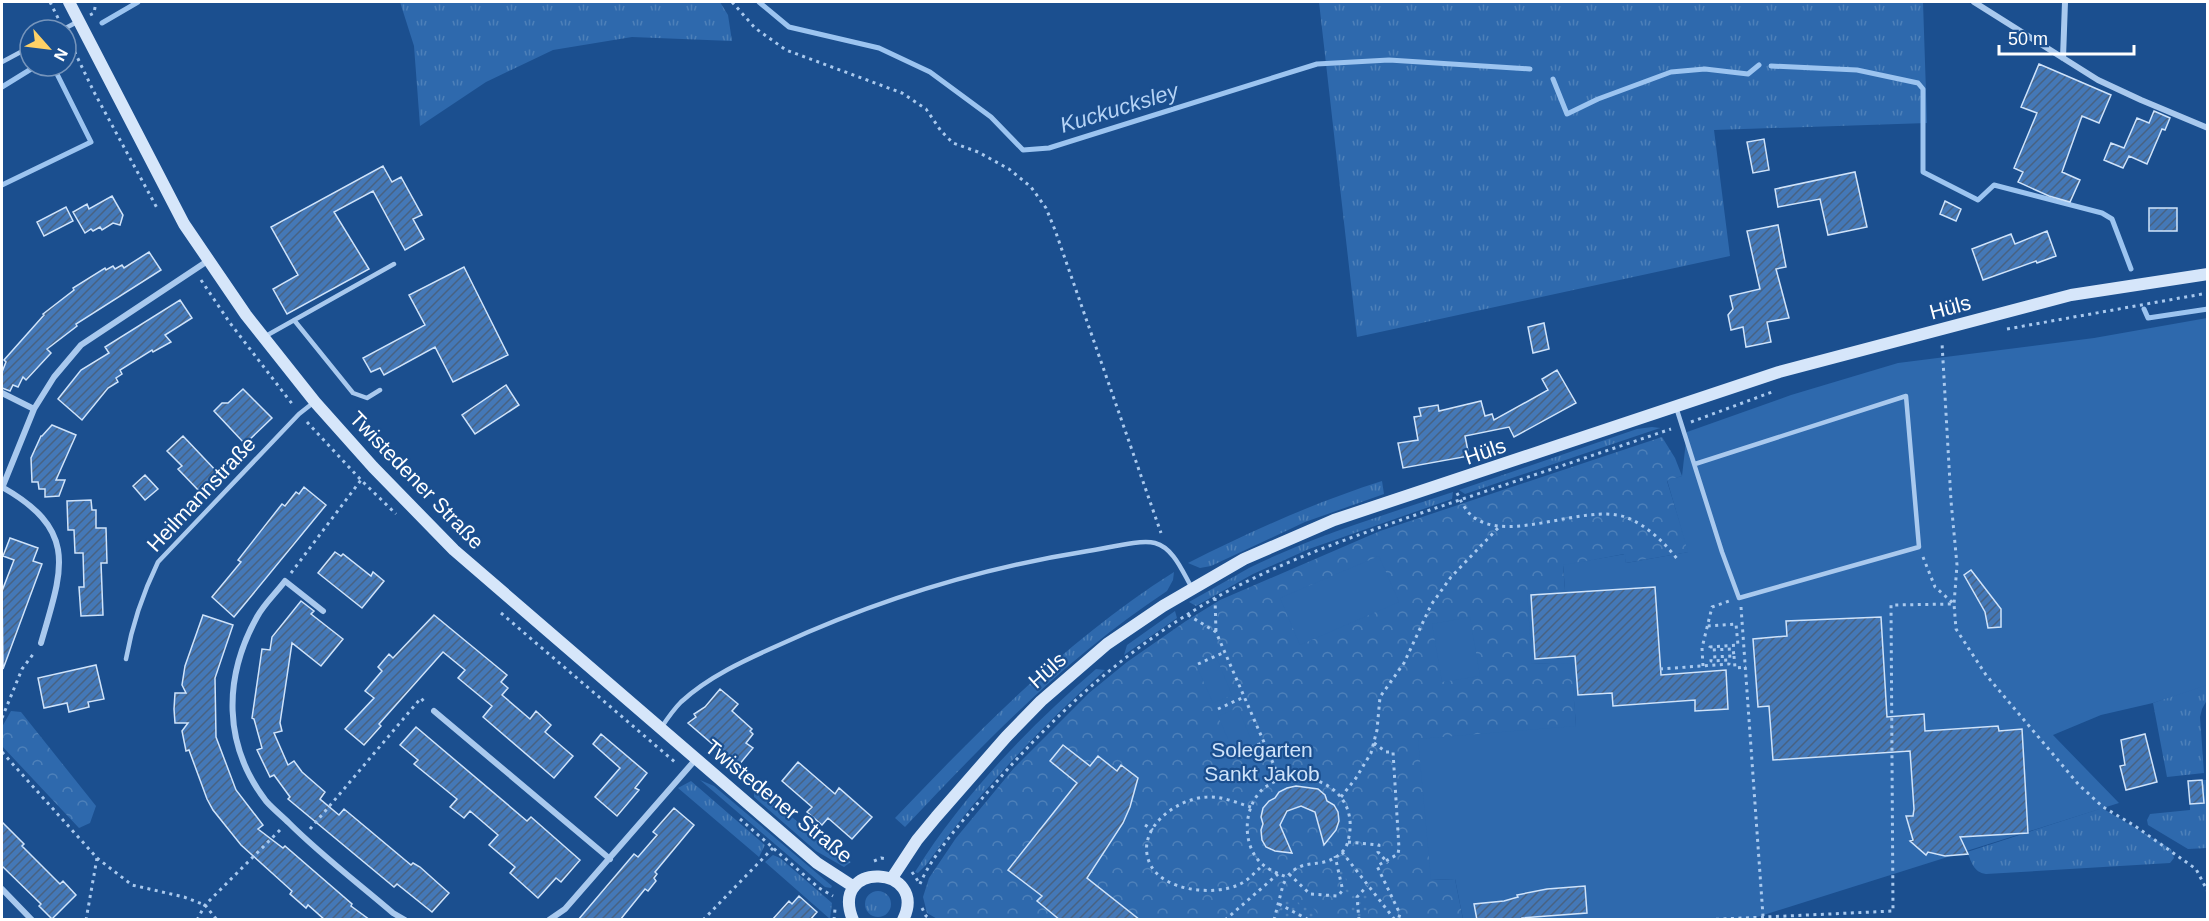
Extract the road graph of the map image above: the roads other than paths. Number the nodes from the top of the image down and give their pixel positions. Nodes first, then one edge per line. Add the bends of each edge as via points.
1 (69, 2) edge
2 (1974, 2) edge
3 (2065, 2) edge
4 (79, 21) joint
5 (18, 53) edge
6 (2062, 58) junction
7 (2, 62) edge
8 (2208, 128) edge
9 (209, 260) junction
10 (394, 264) dead end
11 (2208, 274) edge
12 (294, 320) junction
13 (264, 337) junction
14 (380, 390) dead end
15 (2, 393) edge
16 (315, 402) junction
17 (1676, 407) junction
18 (34, 409) junction
19 (1695, 464) junction
20 (2, 488) edge
21 (1192, 588) junction
22 (323, 611) dead end
23 (42, 643) road end
24 (126, 659) dead end
25 (434, 711) road end
26 (660, 729) junction
27 (696, 759) junction
28 (610, 859) junction
29 (892, 878) junction
30 (854, 886) junction
31 (2, 889) edge
32 (32, 920) edge
33 (405, 920) edge
34 (549, 920) edge
35 (853, 920) edge
36 (903, 920) edge

1 - 4 street, Twistedener Straße
2 - 6 street
3 - 6 street
4 - 9 street, Twistedener Straße via 184,224
5 - 7 lane
6 - 8 street via 2098,80
9 - 13 street, Twistedener Straße
9 - 18 street via 81,345
10 - 12 lane
11 - 17 street, Hüls via 2071,295 1779,372
12 - 13 lane
12 - 14 lane via 353,393 367,398
13 - 16 street, Twistedener Straße
15 - 18 street
16 - 24 lane, Heilmannstraße via 291,422 158,562 136,615
16 - 26 street, Twistedener Straße via 454,550
17 - 19 lane
17 - 21 street, Hüls via 1334,520 1244,559
18 - 20 street
19 - 19 lane via 1739,598 1919,547 1906,396
20 - 23 street via 26,501 42,517 59,550 58,585
21 - 26 lane via 1173,555 1155,543 1003,567 828,623 761,653 680,703
21 - 29 street, Hüls via 1107,644 1041,701 936,817
22 - 33 street via 285,582 257,616 234,671 232,708 240,758 268,803 303,837
25 - 28 street
26 - 27 street, Twistedener Straße
27 - 28 street
27 - 30 street, Twistedener Straße via 817,862
28 - 34 street via 565,909
29 - 30 street, Twistedener Straße via 876,875
29 - 36 street via 905,893
30 - 35 street, Twistedener Straße via 849,902
31 - 32 street

